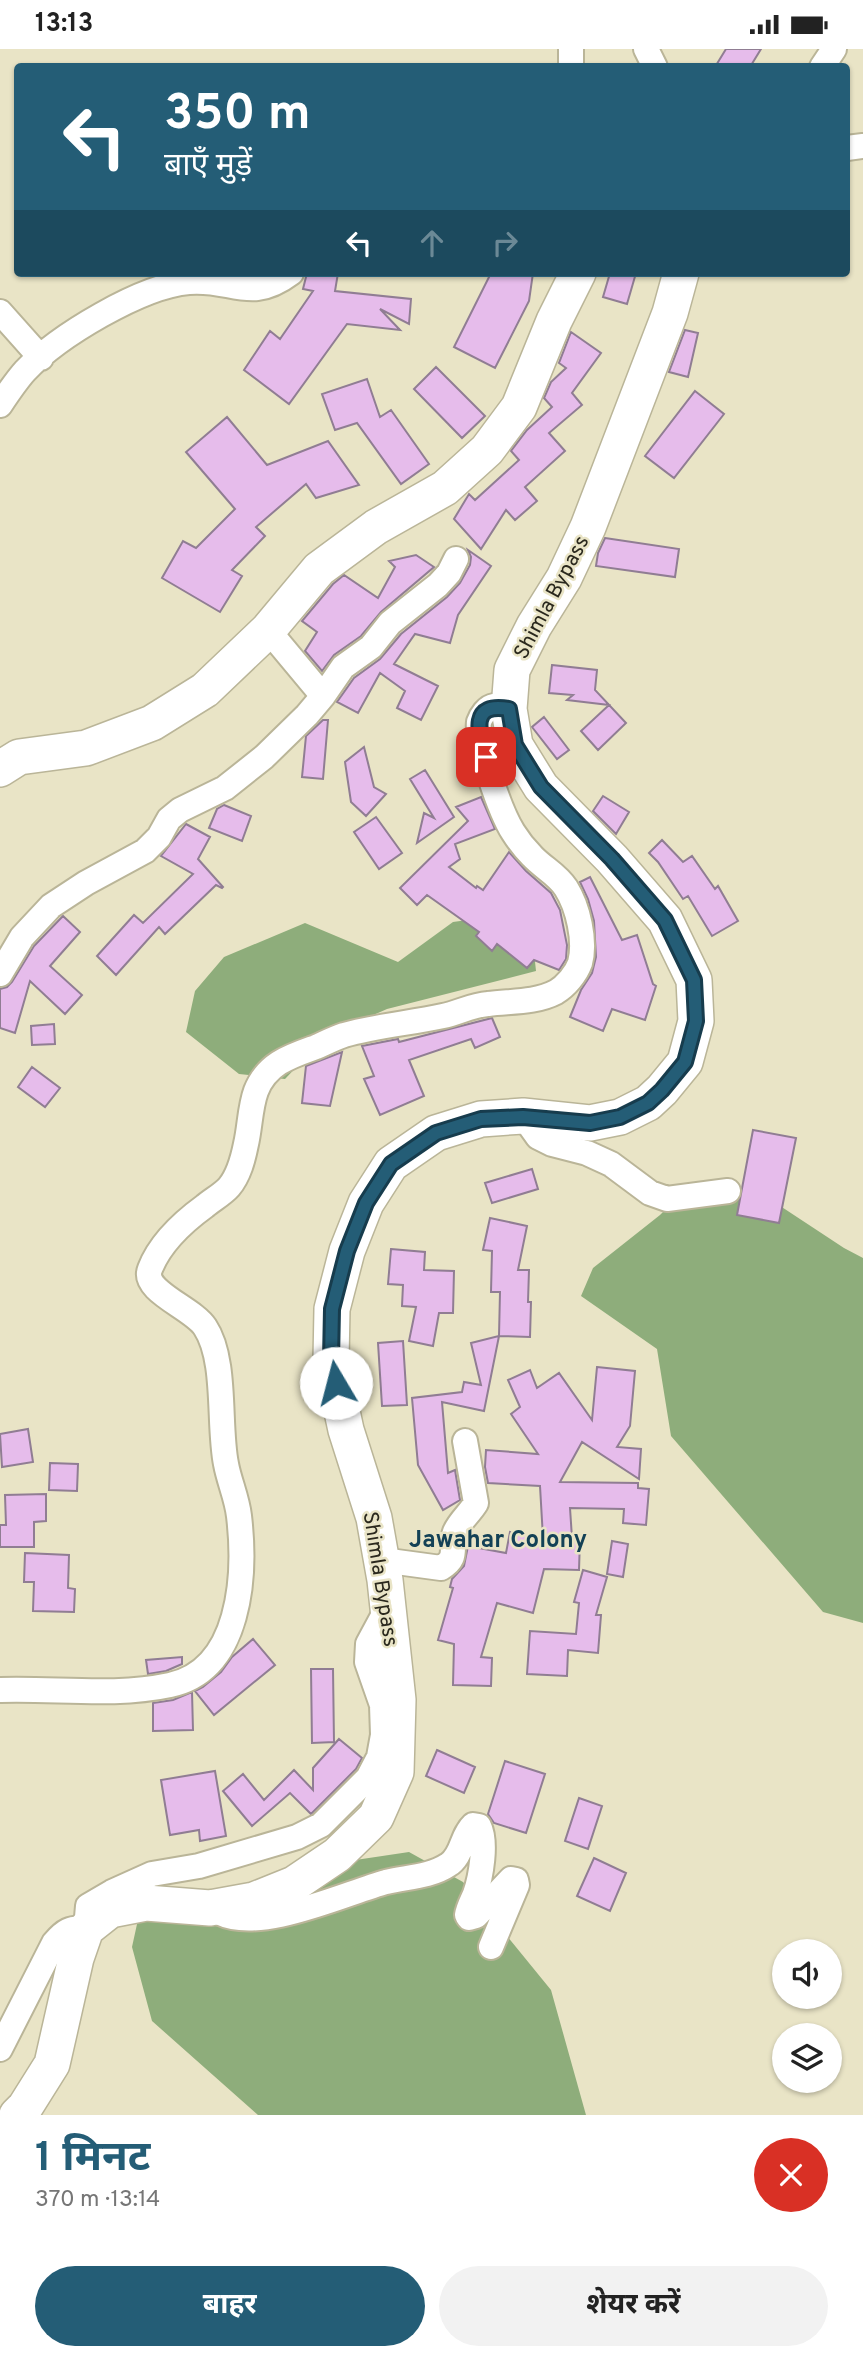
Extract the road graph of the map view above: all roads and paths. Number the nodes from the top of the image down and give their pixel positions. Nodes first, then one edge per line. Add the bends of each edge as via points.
1 (286, 277) edge
2 (576, 277) edge
3 (680, 277) edge
4 (0, 312) edge
5 (41, 358) junction
6 (0, 405) edge
7 (456, 559) dead end
8 (268, 630) junction
9 (323, 696) junction
10 (509, 709) junction
11 (0, 769) edge
12 (0, 974) edge
13 (523, 1117) junction
14 (729, 1192) dead end
15 (465, 1441) dead end
16 (382, 1560) junction
17 (388, 1607) junction
18 (0, 1690) edge
19 (210, 1908) junction
20 (86, 1929) junction
21 (491, 1947) dead end
22 (0, 2049) edge
23 (17, 2115) edge

1 - 5 street via 263,289 191,282 168,285 99,317
2 - 8 highway via 519,407 487,450 445,488 376,527 319,569
3 - 10 highway, Shimla Bypass via 589,527 512,670
4 - 5 street
5 - 6 street
7 - 9 street via 438,585 343,667
8 - 9 street
8 - 11 highway via 205,690 152,723 86,748 19,757
9 - 12 street via 244,774 169,819 145,851 51,906 22,937
10 - 13 highway, Shimla Bypass via 515,745 541,787 665,920 694,980 696,1021 685,1062 648,1103 620,1117 590,1123
10 - 18 street via 494,706 485,711 479,719 480,736 498,800 513,832 566,889 582,941 580,963 570,981 554,993 345,1035 289,1055 270,1070 257,1090 242,1164 229,1187 173,1233 148,1277 159,1292 190,1311 211,1338 223,1452 242,1543 240,1581 226,1639 211,1664 190,1679 169,1685 131,1691
13 - 14 street via 538,1137 611,1164 650,1193 667,1199
13 - 16 highway, Shimla Bypass via 481,1119 436,1133 391,1164 366,1203 347,1251 332,1309 331,1360
15 - 16 street via 476,1503 455,1532 449,1563 441,1568
16 - 17 highway, Shimla Bypass
17 - 19 highway, Shimla Bypass via 398,1700 396,1772 376,1817 337,1855 294,1884 254,1900
17 - 20 street via 368,1644 367,1662 383,1705 379,1757 368,1778 321,1825 297,1837 199,1866 152,1874 111,1892 89,1906
19 - 20 highway, Shimla Bypass via 146,1903 110,1910
19 - 21 street via 239,1919 260,1918 435,1872 458,1856 473,1825 481,1830 482,1856 467,1915 476,1916 511,1879 517,1885
20 - 22 street via 64,1931 54,1943
20 - 23 highway via 52,2064

